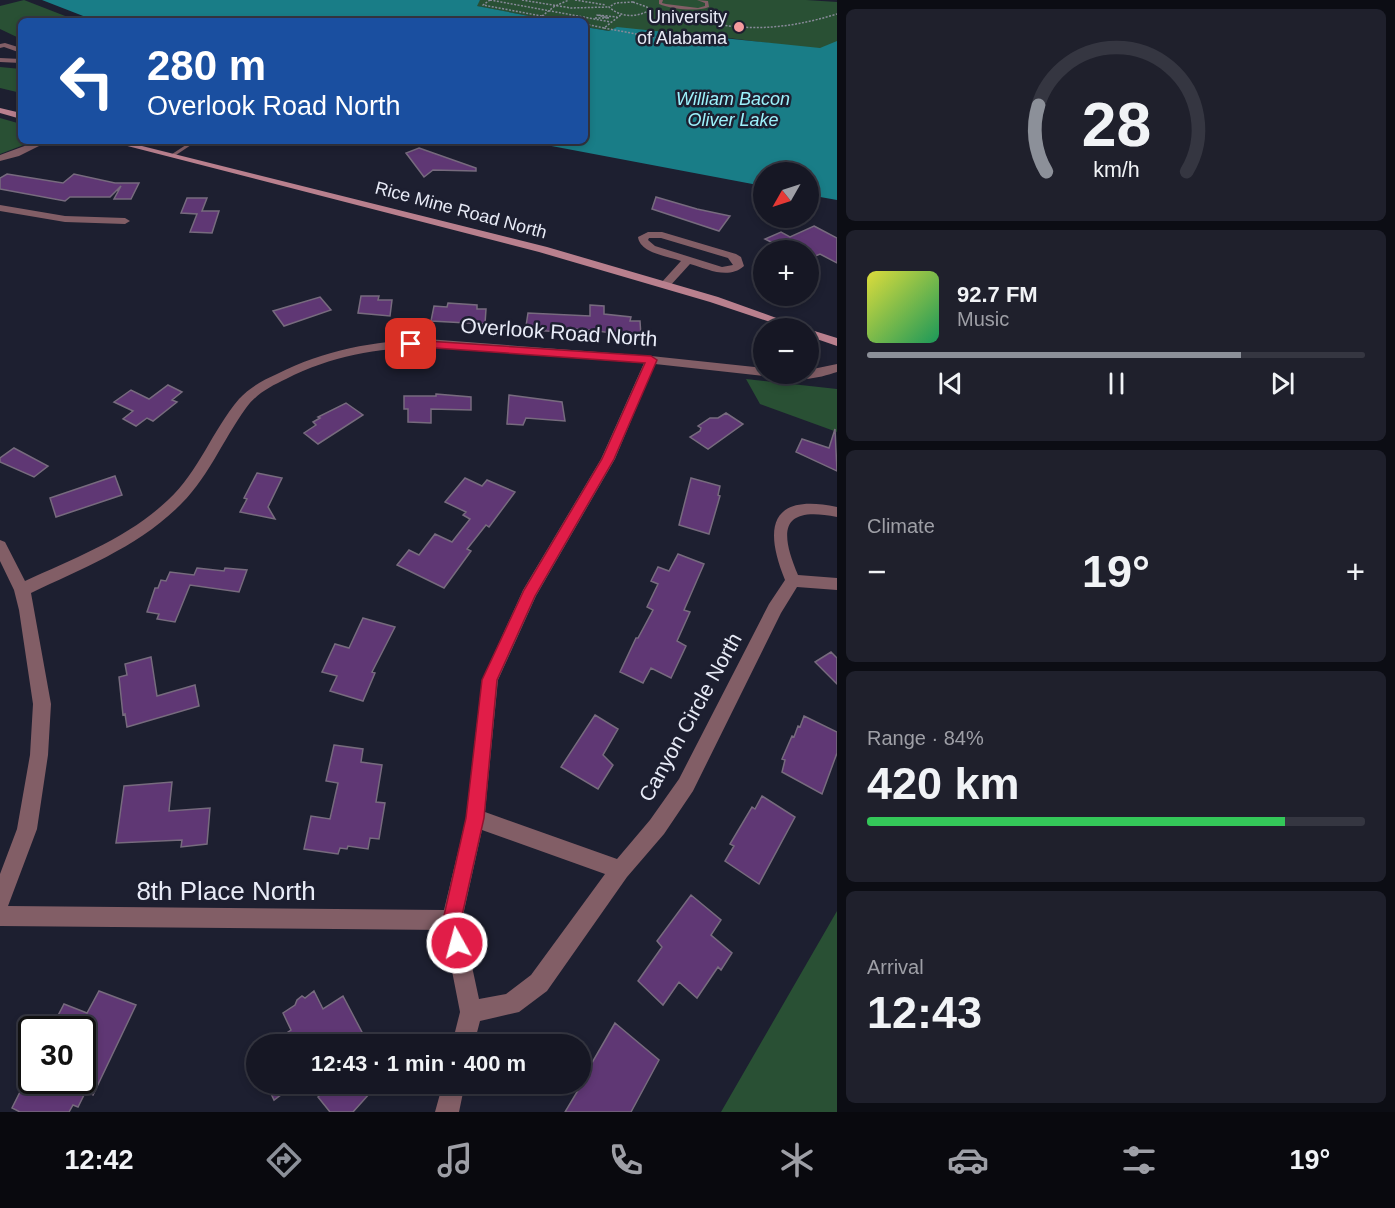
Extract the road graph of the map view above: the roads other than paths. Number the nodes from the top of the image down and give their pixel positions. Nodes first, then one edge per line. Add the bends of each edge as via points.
1 (660, 0) edge
2 (699, 0) edge
3 (0, 46) edge
4 (18, 50) edge
5 (0, 60) edge
6 (18, 61) edge
7 (0, 110) edge
8 (18, 115) edge
9 (38, 144) edge
10 (124, 144) edge
11 (190, 144) edge
12 (171, 156) junction
13 (0, 158) edge
14 (0, 207) edge
15 (125, 221) dead end
16 (688, 259) junction
17 (665, 285) junction
18 (767, 318) edge
19 (819, 336) edge
20 (837, 342) edge
21 (651, 360) junction
22 (837, 368) edge
23 (753, 371) edge
24 (819, 374) edge
25 (837, 512) edge
26 (0, 546) edge
27 (793, 581) junction
28 (837, 584) edge
29 (22, 590) junction
30 (475, 818) junction
31 (620, 870) junction
32 (0, 900) edge
33 (0, 916) edge
34 (452, 920) junction
35 (471, 1012) junction
36 (466, 1034) edge
37 (451, 1094) edge
38 (447, 1112) edge

1 - 2 lane via 665,5 707,7 707,2
3 - 4 street
5 - 6 street
7 - 8 main road
9 - 13 street
10 - 12 main road, Rice Mine Road North
11 - 12 lane
12 - 17 main road, Rice Mine Road North via 436,221
14 - 15 street via 64,219
16 - 16 street via 722,270 735,268 739,262 732,256 662,235 644,237 651,248
16 - 17 street
17 - 18 main road, Rice Mine Road North
19 - 20 main road
21 - 23 street, Overlook Road North
21 - 29 street, Overlook Road North via 427,343 361,348 329,355 268,383 243,402 196,477 150,523 103,551
21 - 30 street via 608,459 529,594 489,680
22 - 24 street
25 - 27 street via 819,507 798,508 784,518 780,532
26 - 29 street
27 - 28 street
27 - 31 street, Canyon Circle North via 686,785 657,828
29 - 32 street via 42,704 39,755 27,829
30 - 31 street
30 - 34 street
31 - 35 street, Canyon Circle North via 540,983 511,1004
33 - 34 street, 8th Place North
34 - 35 street
35 - 36 street
37 - 38 street

